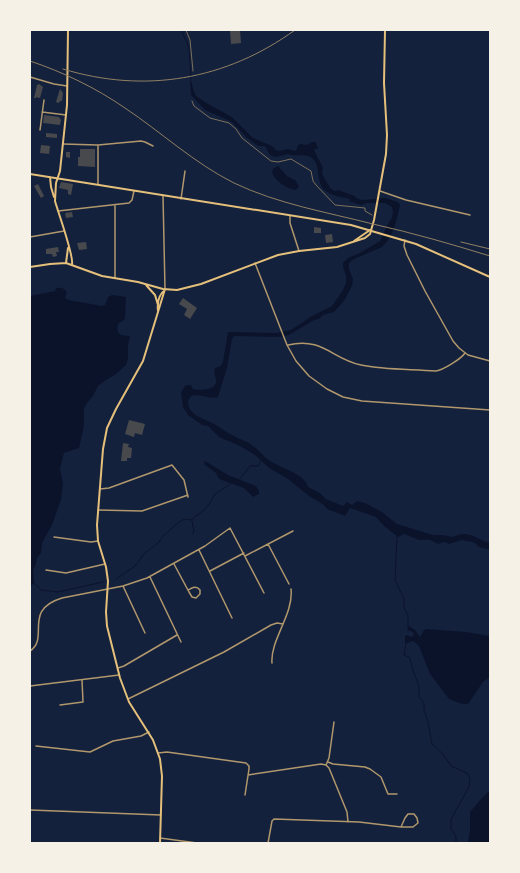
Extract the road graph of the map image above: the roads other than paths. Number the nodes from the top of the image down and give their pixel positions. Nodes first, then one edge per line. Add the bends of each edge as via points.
1 (68, 30) edge
2 (385, 30) edge
3 (30, 78) edge
4 (68, 86) junction
5 (44, 100) dead end
6 (42, 112) junction
7 (66, 115) junction
8 (40, 130) dead end
9 (63, 144) junction
10 (98, 145) junction
11 (153, 146) dead end
12 (185, 171) dead end
13 (30, 174) edge
14 (50, 177) junction
15 (57, 177) junction
16 (98, 184) junction
17 (134, 191) junction
18 (380, 191) junction
19 (163, 196) junction
20 (181, 199) junction
21 (55, 201) junction
22 (114, 204) junction
23 (58, 211) junction
24 (470, 214) dead end
25 (290, 216) junction
26 (371, 230) junction
27 (64, 231) junction
28 (30, 237) edge
29 (405, 240) junction
30 (352, 242) junction
31 (68, 247) junction
32 (299, 251) junction
33 (66, 263) junction
34 (255, 263) junction
35 (72, 264) junction
36 (30, 267) edge
37 (490, 277) edge
38 (116, 278) junction
39 (141, 283) junction
40 (165, 289) junction
41 (158, 305) junction
42 (158, 312) junction
43 (287, 345) junction
44 (465, 353) junction
45 (490, 361) edge
46 (490, 410) edge
47 (100, 489) junction
48 (98, 510) junction
49 (293, 531) dead end
50 (54, 538) dead end
51 (98, 541) junction
52 (268, 544) junction
53 (199, 550) junction
54 (244, 553) junction
55 (245, 556) junction
56 (105, 564) junction
57 (174, 564) junction
58 (46, 570) dead end
59 (210, 571) junction
60 (150, 577) junction
61 (288, 584) dead end
62 (123, 586) junction
63 (108, 589) junction
64 (291, 589) dead end
65 (188, 590) junction
66 (264, 593) dead end
67 (232, 618) dead end
68 (283, 624) junction
69 (145, 633) dead end
70 (177, 635) junction
71 (181, 642) dead end
72 (30, 651) edge
73 (272, 663) dead end
74 (117, 668) junction
75 (119, 675) junction
76 (82, 679) junction
77 (30, 686) edge
78 (128, 699) junction
79 (60, 705) dead end
80 (334, 722) dead end
81 (148, 732) junction
82 (36, 746) dead end
83 (158, 753) junction
84 (328, 762) junction
85 (326, 765) junction
86 (248, 775) junction
87 (397, 794) dead end
88 (245, 795) dead end
89 (30, 810) edge
90 (161, 815) junction
91 (348, 822) junction
92 (401, 827) junction
93 (160, 838) junction
94 (160, 843) edge
95 (197, 843) edge
96 (268, 843) edge

1 - 4 main road
2 - 18 main road via 387,144
3 - 4 street
4 - 7 main road
5 - 6 street
6 - 7 street
6 - 8 street
7 - 9 main road
9 - 10 street
9 - 15 main road
10 - 11 street via 140,141
10 - 16 street
12 - 20 street
13 - 14 main road
14 - 15 main road
14 - 21 main road
15 - 16 main road
15 - 21 main road
16 - 17 main road
17 - 19 main road
17 - 22 street via 131,202
18 - 24 street via 406,200
18 - 26 main road
19 - 20 main road
19 - 40 street
20 - 25 main road
21 - 23 main road
22 - 23 street
22 - 38 street
23 - 27 main road
25 - 26 main road
25 - 32 street
26 - 29 main road
26 - 30 main road
26 - 30 main road via 365,238
27 - 28 street
27 - 31 main road
29 - 37 main road
29 - 44 street via 406,253 425,291 450,336
30 - 32 main road via 330,248
31 - 33 main road
31 - 35 main road
32 - 34 main road
33 - 35 main road
33 - 36 main road
34 - 40 main road via 194,287 180,290
34 - 43 street
35 - 38 main road via 99,275
38 - 39 main road
39 - 40 main road
39 - 41 main road via 153,292
40 - 41 main road via 160,295
40 - 42 main road
41 - 42 main road
42 - 47 main road via 142,365 109,424 104,445
43 - 44 street via 318,345 361,365 434,371 442,369
43 - 46 street via 296,361 312,378 330,391 346,398 369,402
44 - 45 street
47 - 48 main road
47 - 48 street via 172,465 182,478 188,496 140,511
48 - 51 main road
49 - 52 street
50 - 51 street
51 - 56 main road
52 - 55 street
52 - 61 street
53 - 54 street via 230,528
53 - 57 street
53 - 59 street
54 - 55 street
54 - 59 street
55 - 66 street
56 - 58 street via 66,573
56 - 63 main road
57 - 60 street
57 - 65 street
59 - 67 street
60 - 62 street
60 - 70 street
62 - 63 street
62 - 69 street
63 - 72 street via 62,598 48,605 38,620 38,643
63 - 74 main road via 106,619
64 - 68 street via 291,601
65 - 65 street via 193,597 200,594 197,588
68 - 73 street
68 - 78 street via 271,625 224,652
70 - 71 street
70 - 74 street
74 - 75 main road
75 - 76 street
75 - 78 main road
76 - 77 street
76 - 79 street via 83,702
78 - 81 main road
80 - 84 street
81 - 82 street via 141,736 113,741 92,752
81 - 83 main road
83 - 86 street via 245,762 248,764
83 - 90 main road via 162,772
84 - 85 street
84 - 87 street via 365,767 381,777 388,794
85 - 86 street
85 - 91 street via 347,812
86 - 88 street
89 - 90 street
90 - 93 main road
91 - 92 street
91 - 96 street via 272,819
92 - 92 street via 408,814 414,814 418,823 414,827
93 - 94 main road
93 - 95 street

